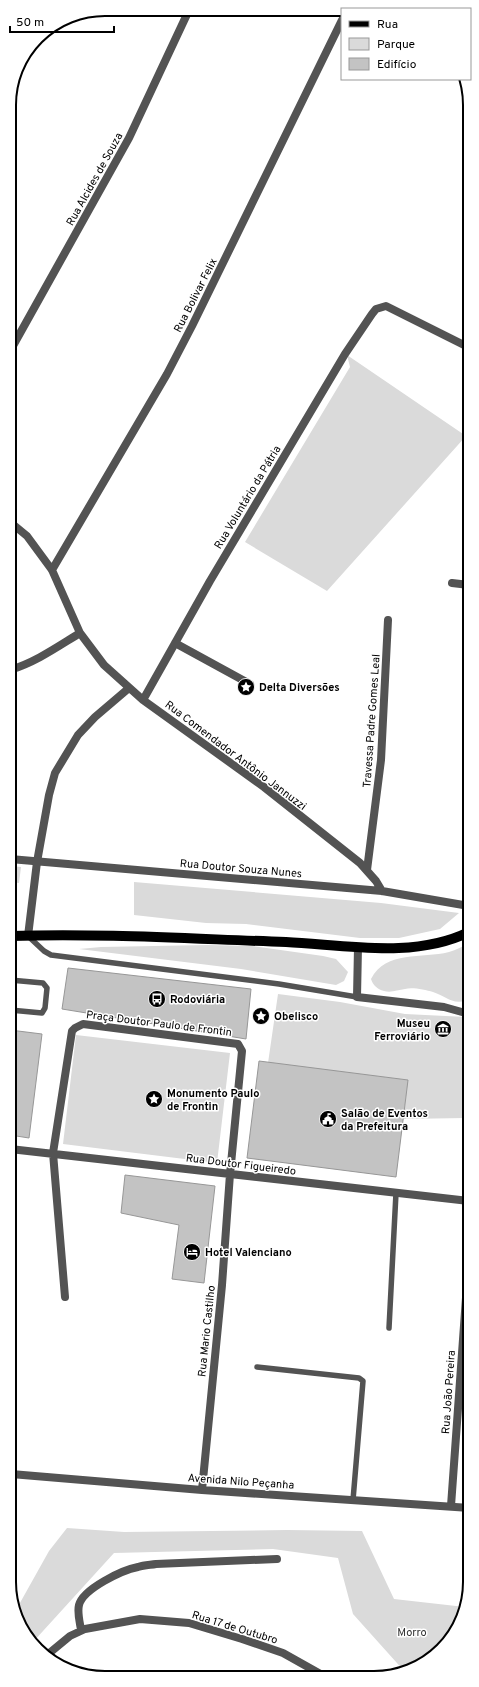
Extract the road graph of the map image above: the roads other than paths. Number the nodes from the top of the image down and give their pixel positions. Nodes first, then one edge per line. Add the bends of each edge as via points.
1 (185, 16) edge
2 (341, 22) edge
3 (16, 343) edge
4 (463, 344) edge
5 (16, 527) edge
6 (52, 570) junction
7 (452, 583) dead end
8 (463, 585) edge
9 (388, 620) dead end
10 (80, 633) junction
11 (175, 643) junction
12 (16, 668) edge
13 (250, 684) dead end
14 (129, 688) junction
15 (143, 700) junction
16 (16, 859) edge
17 (37, 862) junction
18 (367, 870) junction
19 (382, 892) junction
20 (463, 905) edge
21 (463, 935) edge
22 (16, 936) edge
23 (28, 936) junction
24 (358, 947) junction
25 (16, 981) edge
26 (357, 997) junction
27 (16, 1011) edge
28 (463, 1012) edge
29 (16, 1150) edge
30 (53, 1153) junction
31 (230, 1174) junction
32 (396, 1193) junction
33 (463, 1200) edge
34 (65, 1297) dead end
35 (389, 1328) dead end
36 (463, 1339) edge
37 (257, 1367) dead end
38 (16, 1474) edge
39 (202, 1490) junction
40 (353, 1500) junction
41 (451, 1506) junction
42 (463, 1507) edge
43 (278, 1559) dead end
44 (81, 1630) junction
45 (50, 1652) edge
46 (315, 1671) edge

1 - 3 street, Rua Alcides de Souza via 129,138
2 - 6 street, Rua Bolivar Felix via 174,360
4 - 11 street, Rua Voluntário da Pátria via 386,306 376,309 345,354
5 - 6 street, Rua Comendador Antônio Jannuzzi via 27,536
6 - 10 street, Rua Comendador Antônio Jannuzzi
7 - 8 street
9 - 18 street, Travessa Padre Gomes Leal via 381,760
10 - 12 street via 37,659
10 - 14 street, Rua Comendador Antônio Jannuzzi via 94,654
11 - 13 street
11 - 15 street, Rua Voluntário da Pátria
14 - 15 street, Rua Comendador Antônio Jannuzzi
14 - 17 street via 95,716 78,736 55,773
15 - 18 street, Rua Comendador Antônio Jannuzzi via 264,787
16 - 17 street, Rua Doutor Souza Nunes
17 - 19 street, Rua Doutor Souza Nunes
17 - 23 street
18 - 19 street, Rua Comendador Antônio Jannuzzi
19 - 20 street, Rua Doutor Souza Nunes
21 - 24 main road via 426,946
22 - 23 main road
23 - 24 main road via 90,935
23 - 26 lane via 51,955 279,984
24 - 26 street
25 - 27 lane via 43,983 47,988 42,1013
26 - 28 street via 444,1007
29 - 30 street, Rua Doutor Figueiredo
30 - 31 street, Rua Doutor Figueiredo
30 - 31 street, Praça Doutor Paulo de Frontin via 72,1031 83,1024 238,1044 242,1051
30 - 34 street
31 - 32 street, Rua Doutor Figueiredo
31 - 39 street, Rua Mario Castilho
32 - 33 street, Rua Doutor Figueiredo
32 - 35 lane
36 - 41 street, Rua João Pereira
37 - 40 lane via 359,1378 363,1381
38 - 39 street, Avenida Nilo Peçanha
39 - 40 street, Avenida Nilo Peçanha
40 - 41 street, Avenida Nilo Peçanha
41 - 42 street, Avenida Nilo Peçanha
43 - 44 street via 136,1567 93,1588 84,1596 78,1610
44 - 45 street, Rua 17 de Outubro
44 - 46 street, Rua 17 de Outubro via 140,1619 189,1623 283,1653

